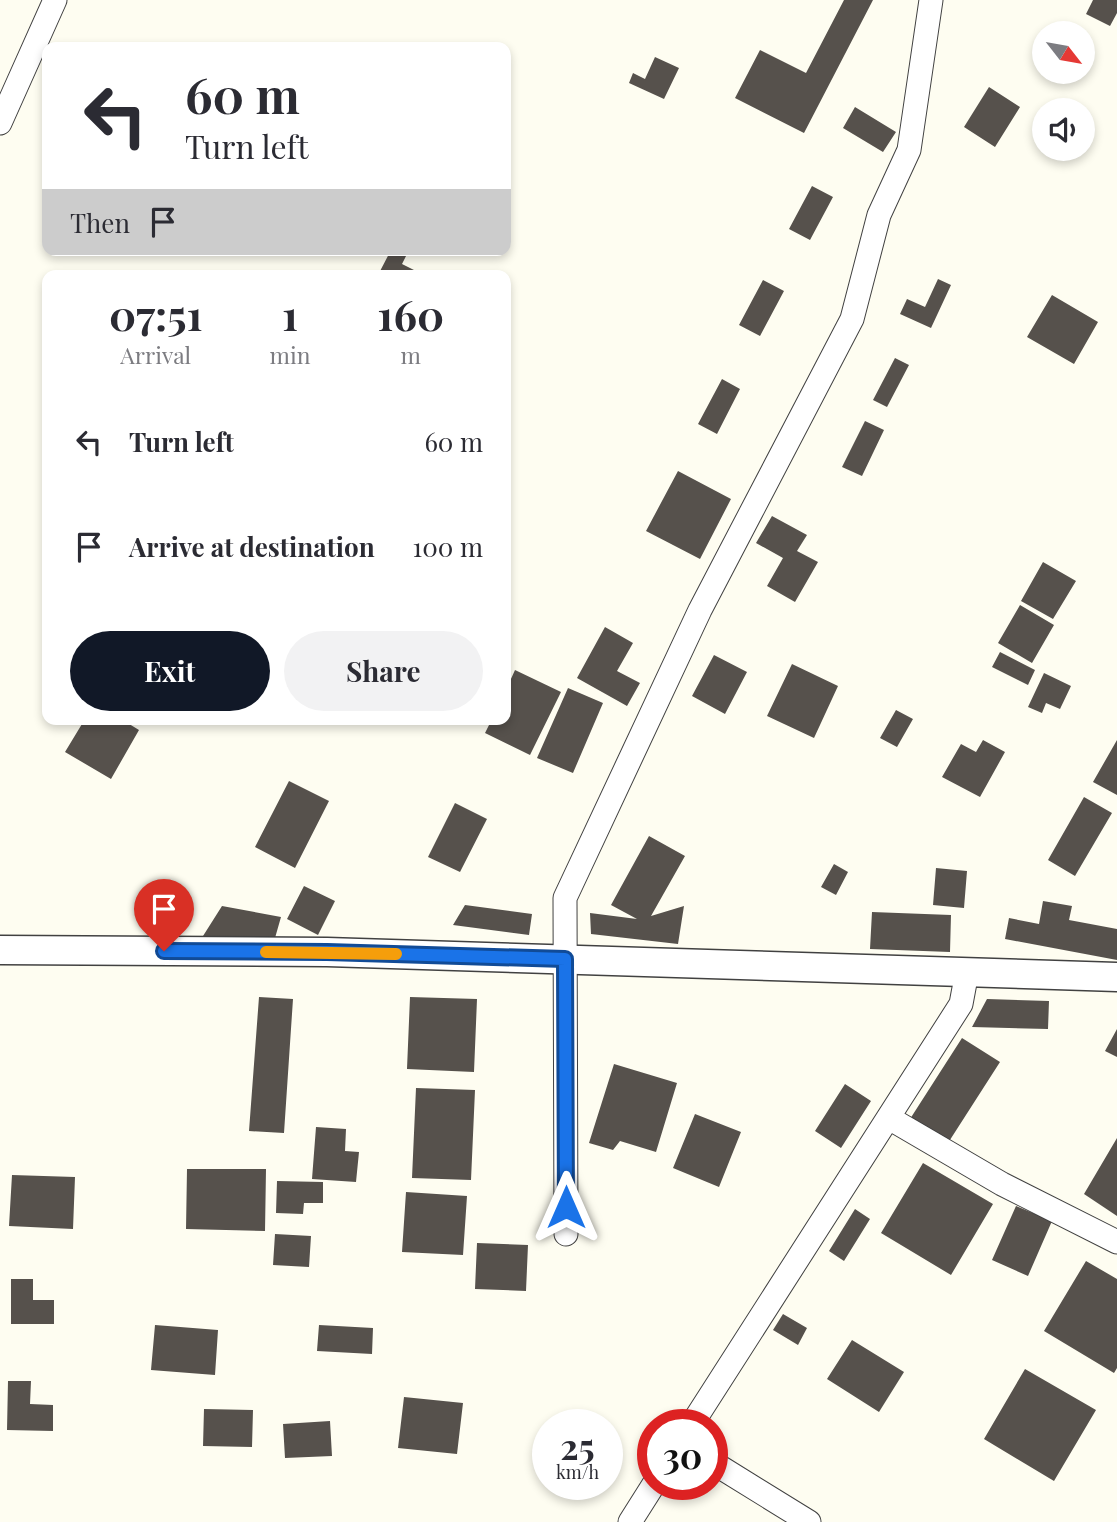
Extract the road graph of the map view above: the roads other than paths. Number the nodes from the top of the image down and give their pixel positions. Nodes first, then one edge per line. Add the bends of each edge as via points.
1 (55, 0) edge
2 (931, 0) edge
3 (0, 123) edge
4 (0, 950) edge
5 (565, 959) junction
6 (967, 972) junction
7 (1117, 977) edge
8 (889, 1118) junction
9 (566, 1234) dead end
10 (1117, 1242) edge
11 (702, 1409) edge
12 (728, 1472) edge
13 (644, 1500) edge
14 (630, 1522) edge
15 (809, 1522) edge

1 - 3 street
2 - 5 street via 909,150 879,215 852,319 700,610 565,898
4 - 5 street
5 - 6 street
5 - 9 street
6 - 7 street
6 - 8 street via 961,1004
8 - 10 street via 1002,1184
8 - 11 street
12 - 15 street
13 - 14 street

